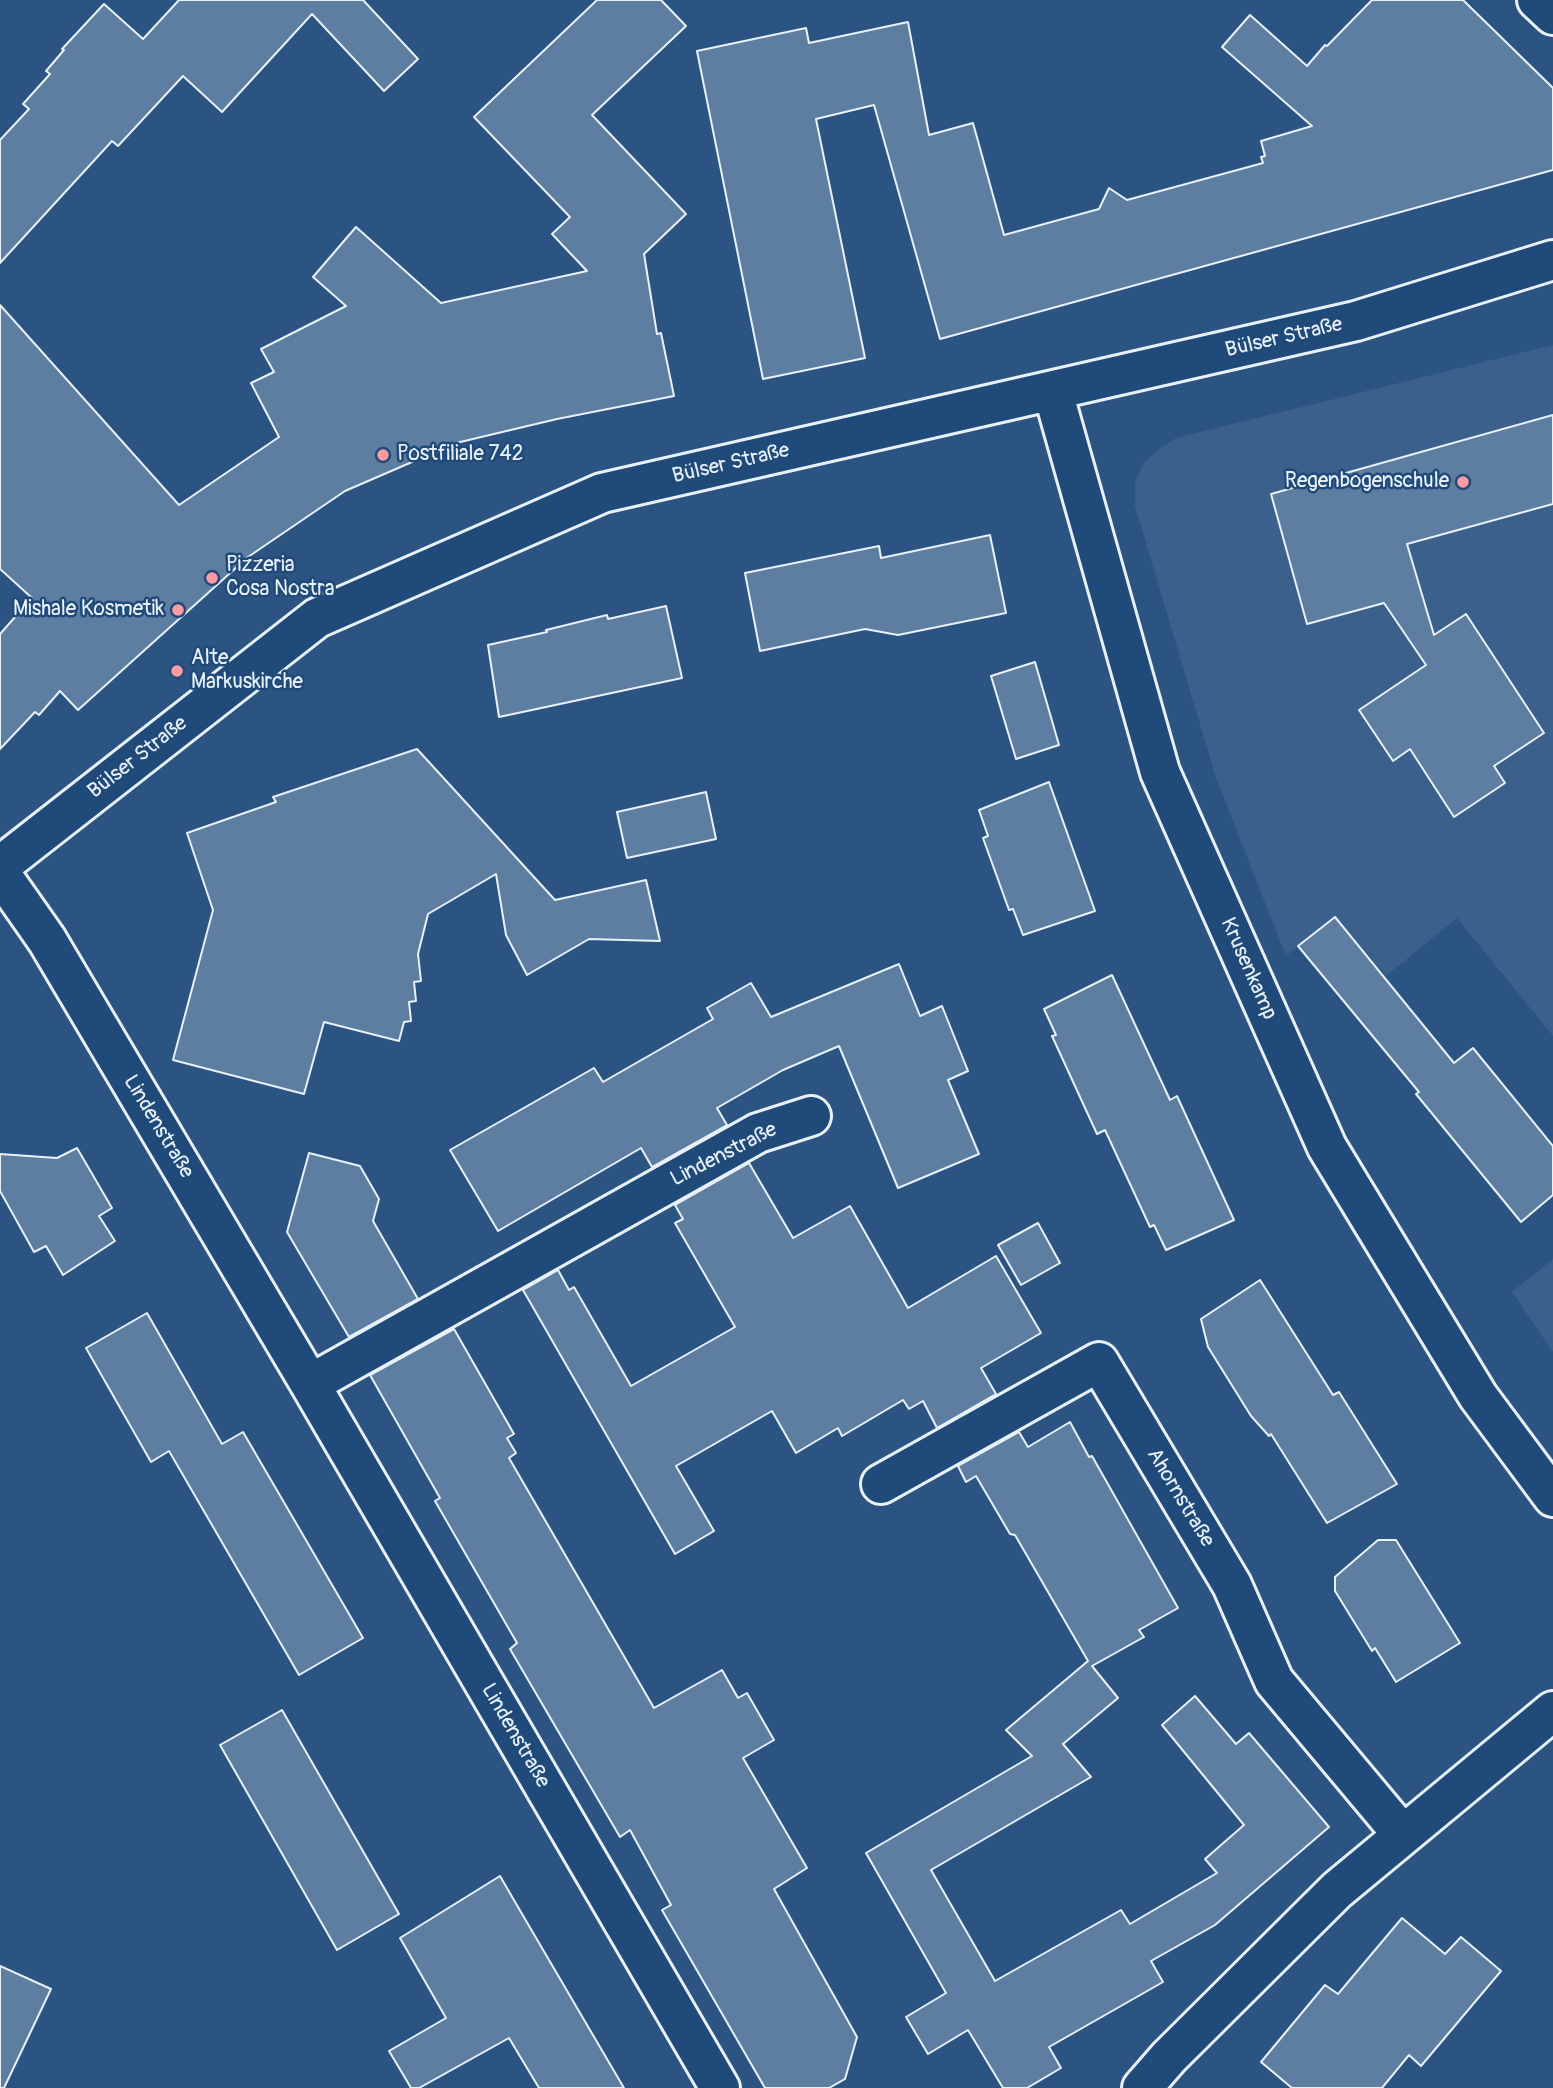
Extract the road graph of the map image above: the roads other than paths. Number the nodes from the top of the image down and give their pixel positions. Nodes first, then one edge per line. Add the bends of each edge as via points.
1 (1537, 0) edge
2 (1553, 15) edge
3 (1553, 260) edge
4 (1053, 392) junction
5 (0, 866) edge
6 (0, 873) edge
7 (811, 1116) dead end
8 (310, 1384) junction
9 (881, 1484) dead end
10 (1553, 1497) edge
11 (1553, 1711) edge
12 (1403, 1835) junction
13 (720, 2088) edge
14 (1142, 2088) edge

1 - 2 street
3 - 4 street, Bülser Straße via 1356,321
4 - 5 street, Bülser Straße via 602,493 317,618
4 - 10 street, Krusenkamp via 1160,772 1327,1147 1478,1396
6 - 8 street, Lindenstraße via 47,940
7 - 8 street, Lindenstraße via 758,1133
8 - 13 street, Lindenstraße
9 - 12 street, Ahornstraße via 1099,1362 1233,1585 1274,1681
11 - 12 street
12 - 14 street via 1283,1942

